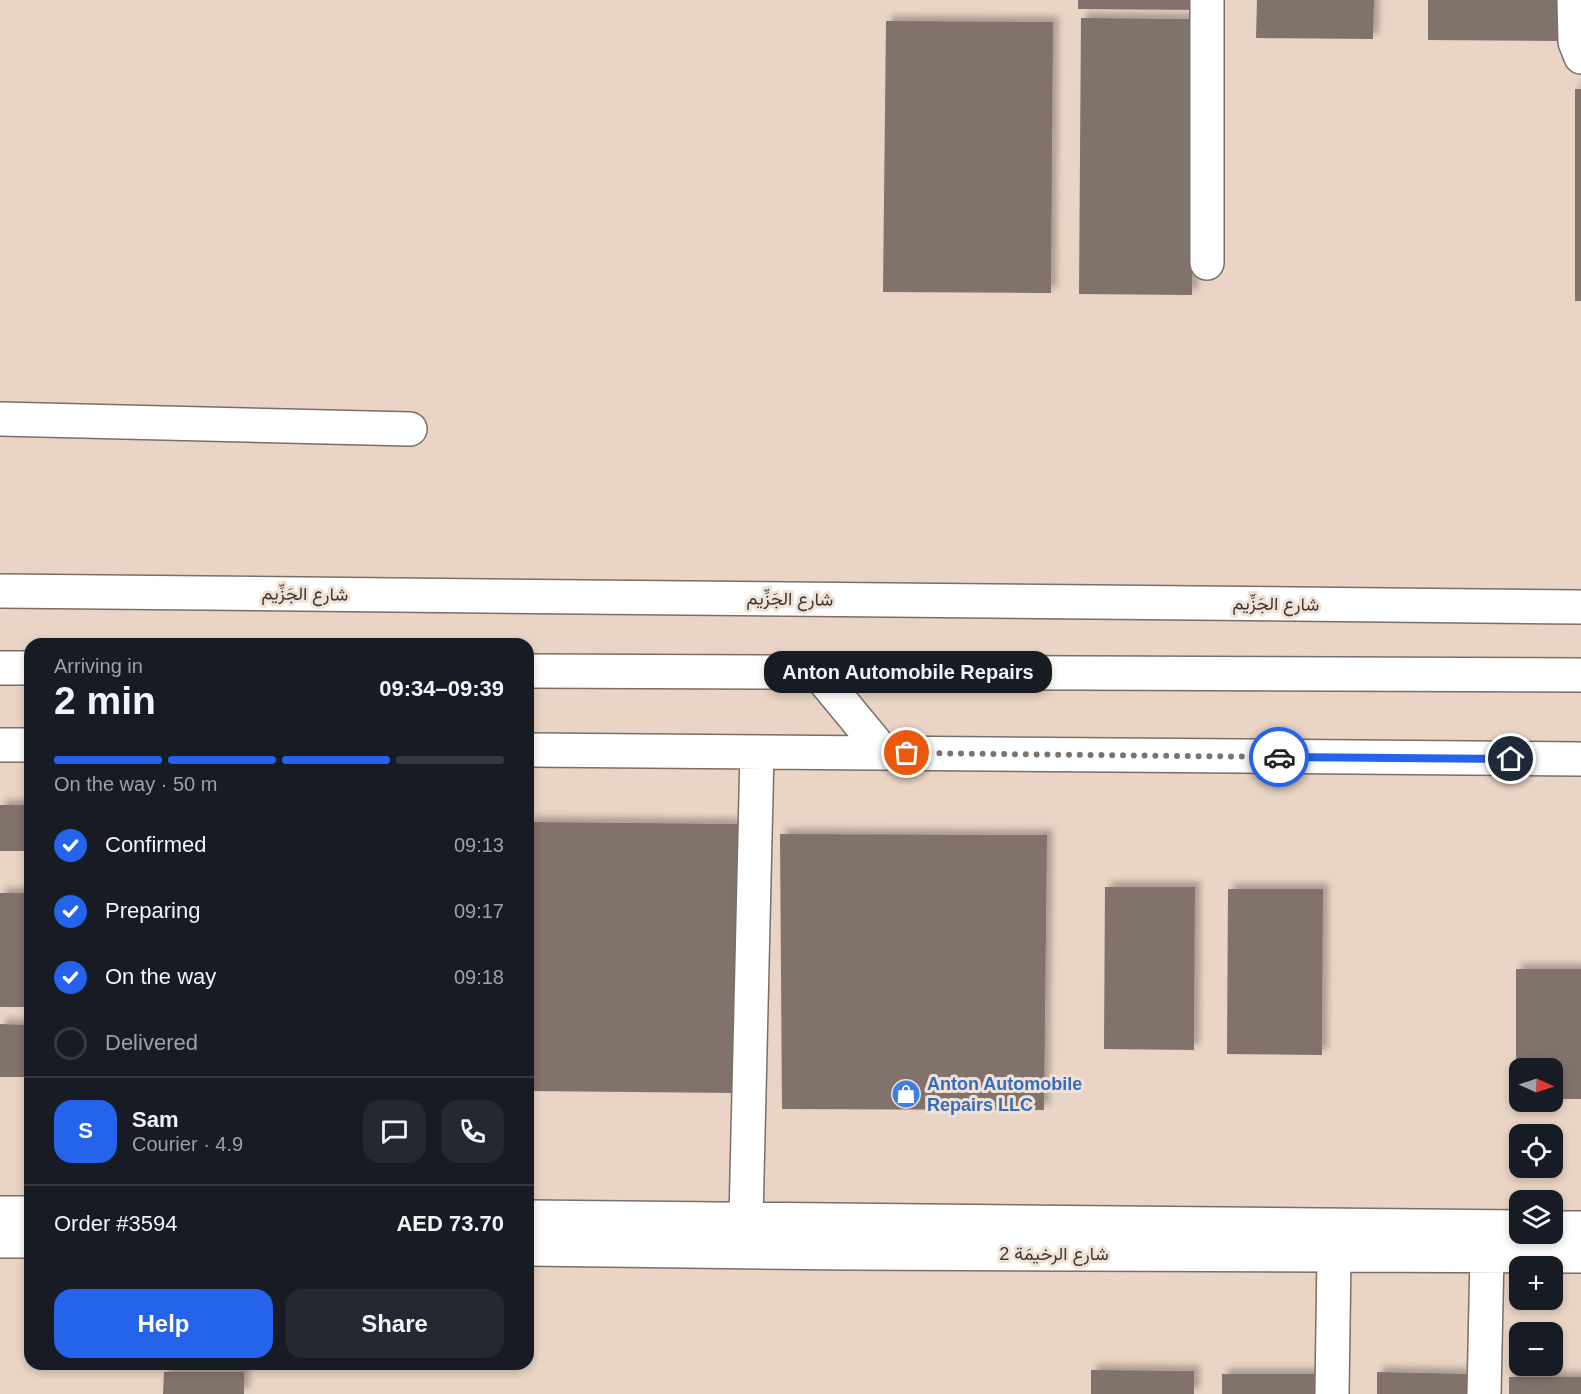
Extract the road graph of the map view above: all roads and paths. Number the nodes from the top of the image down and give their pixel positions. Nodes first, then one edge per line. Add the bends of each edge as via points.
1 (1207, 0) edge
2 (1574, 0) edge
3 (1581, 57) edge
4 (1207, 263) dead end
5 (0, 419) edge
6 (410, 429) dead end
7 (0, 591) edge
8 (1581, 607) edge
9 (0, 668) edge
10 (24, 668) edge
11 (534, 671) edge
12 (818, 673) junction
13 (1581, 675) edge
14 (0, 745) edge
15 (24, 745) edge
16 (534, 750) edge
17 (757, 752) junction
18 (884, 753) junction
19 (1581, 759) edge
20 (0, 1213) edge
21 (24, 1213) edge
22 (534, 1217) edge
23 (746, 1219) junction
24 (848, 1221) junction
25 (1509, 1227) edge
26 (1563, 1228) edge
27 (1581, 1228) edge
28 (0, 1241) edge
29 (24, 1241) edge
30 (534, 1249) edge
31 (849, 1253) junction
32 (1334, 1255) junction
33 (1487, 1256) junction
34 (1581, 1256) edge
35 (1332, 1394) edge
36 (1484, 1394) edge

1 - 4 street
2 - 3 street via 1575,42
5 - 6 street
7 - 8 street, شارع الجَزِّيم
9 - 10 street
11 - 12 street
12 - 13 street
12 - 18 street
14 - 15 street
16 - 17 street
17 - 18 street
17 - 23 street
18 - 19 street
20 - 21 street
22 - 23 street, شارع الرخيمَة 2
23 - 24 street, شارع الرخيمَة 2
24 - 25 street, شارع الرخيمَة 2
24 - 31 street
26 - 27 street
28 - 29 street
30 - 31 street, شارع الرخيمَة 2
31 - 32 street, شارع الرخيمَة 2
32 - 33 street, شارع الرخيمَة 2
32 - 35 street
33 - 34 street, شارع الرخيمَة 2
33 - 36 street

